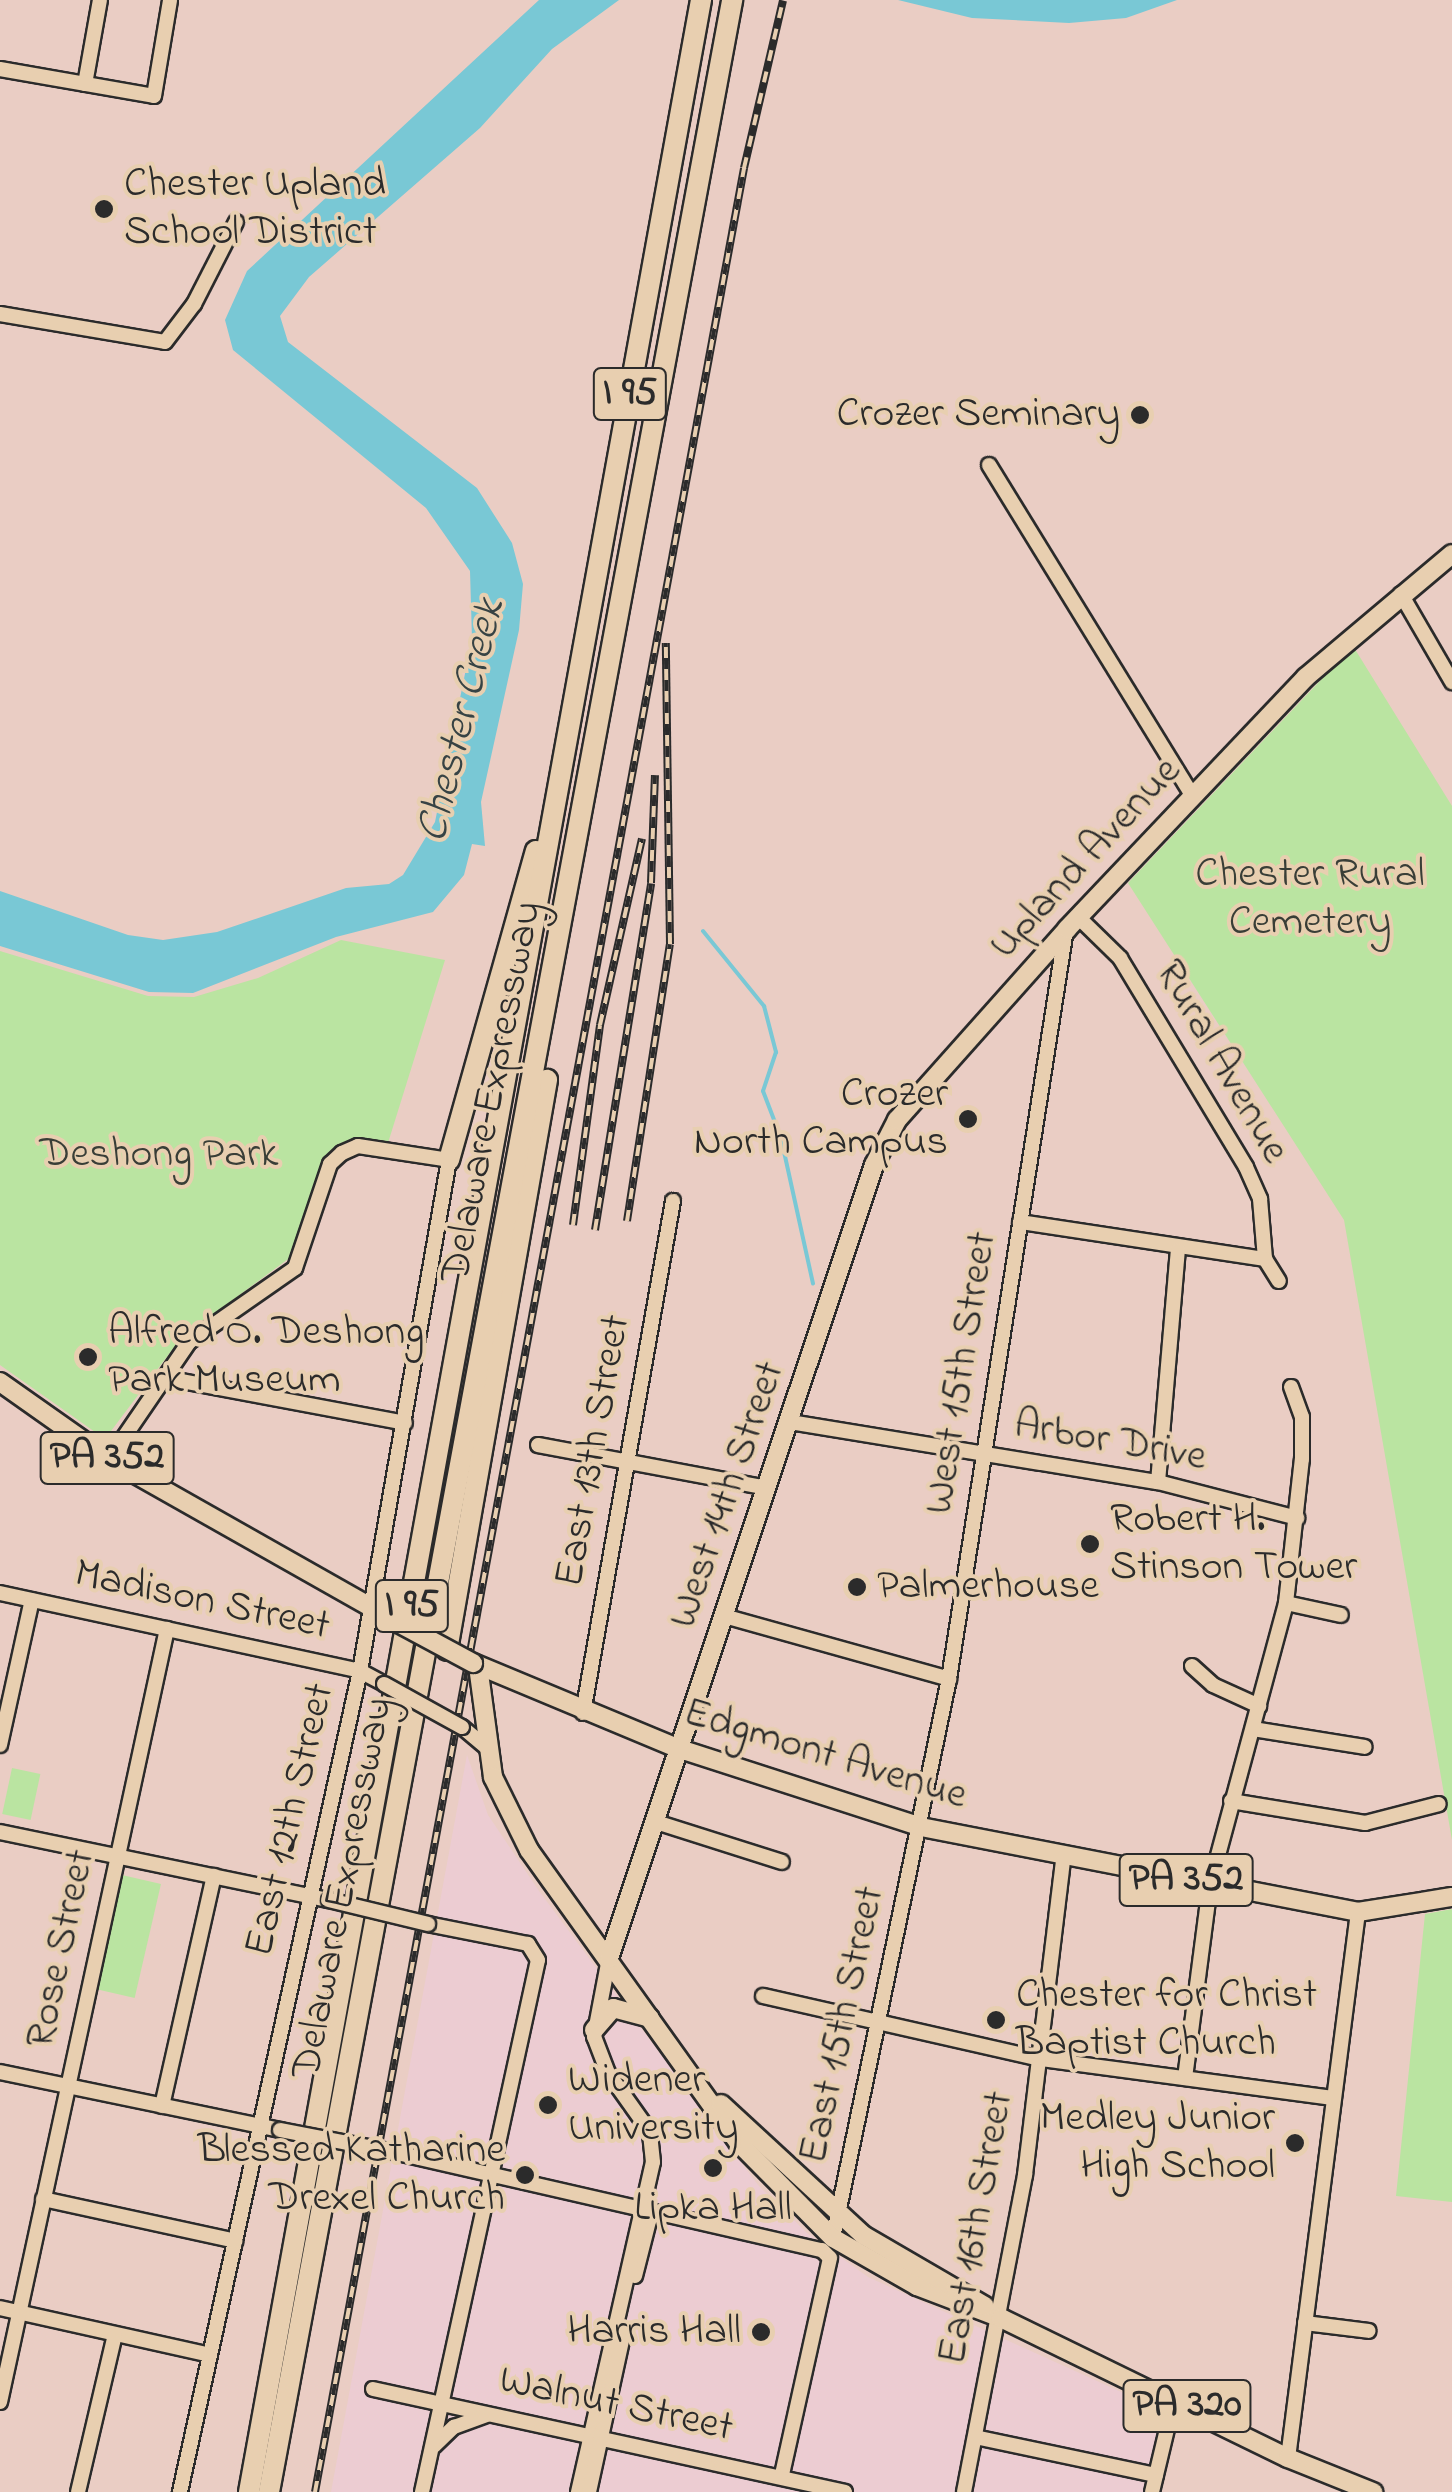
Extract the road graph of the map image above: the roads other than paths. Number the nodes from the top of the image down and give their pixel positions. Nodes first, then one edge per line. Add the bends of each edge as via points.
1 (100, 0) edge
2 (170, 0) edge
3 (702, 0) edge
4 (732, 0) edge
5 (0, 70) edge
6 (85, 84) junction
7 (236, 222) dead end
8 (0, 314) edge
9 (989, 465) dead end
10 (1452, 554) edge
11 (1402, 594) junction
12 (1452, 682) edge
13 (571, 719) junction
14 (1194, 796) junction
15 (572, 873) junction
16 (1072, 923) junction
17 (450, 1160) junction
18 (673, 1201) dead end
19 (1020, 1222) junction
20 (1178, 1251) junction
21 (1265, 1260) junction
22 (842, 1263) joint
23 (1279, 1281) dead end
24 (166, 1378) junction
25 (0, 1382) edge
26 (1291, 1386) dead end
27 (790, 1422) junction
28 (405, 1423) junction
29 (538, 1445) dead end
30 (986, 1455) junction
31 (109, 1460) junction
32 (630, 1461) junction
33 (1158, 1482) junction
34 (766, 1488) junction
35 (1297, 1518) junction
36 (0, 1593) edge
37 (32, 1600) junction
38 (1286, 1603) junction
39 (373, 1608) junction
40 (1342, 1615) dead end
41 (724, 1616) junction
42 (167, 1629) junction
43 (447, 1650) junction
44 (476, 1664) junction
45 (1192, 1666) dead end
46 (360, 1671) junction
47 (949, 1679) junction
48 (1259, 1706) junction
49 (583, 1713) junction
50 (1253, 1729) junction
51 (0, 1745) edge
52 (1365, 1747) dead end
53 (486, 1748) junction
54 (680, 1749) junction
55 (1231, 1800) junction
56 (1438, 1804) dead end
57 (656, 1822) junction
58 (921, 1827) junction
59 (0, 1832) edge
60 (118, 1855) junction
61 (1064, 1855) junction
62 (782, 1862) dead end
63 (214, 1876) junction
64 (1210, 1885) junction
65 (310, 1896) junction
66 (1452, 1896) edge
67 (1358, 1912) junction
68 (610, 1958) junction
69 (763, 1996) dead end
70 (652, 2019) junction
71 (879, 2022) junction
72 (594, 2030) junction
73 (1041, 2059) junction
74 (688, 2069) junction
75 (0, 2072) edge
76 (1185, 2078) junction
77 (68, 2086) junction
78 (1333, 2098) junction
79 (162, 2106) junction
80 (259, 2127) junction
81 (490, 2174) junction
82 (43, 2199) junction
83 (644, 2209) junction
84 (838, 2215) junction
85 (834, 2238) junction
86 (234, 2242) junction
87 (0, 2308) edge
88 (19, 2312) junction
89 (1001, 2318) junction
90 (1305, 2323) junction
91 (1370, 2331) dead end
92 (116, 2334) junction
93 (210, 2354) junction
94 (373, 2389) dead end
95 (1174, 2400) junction
96 (0, 2402) edge
97 (440, 2404) junction
98 (487, 2415) junction
99 (975, 2437) junction
100 (595, 2438) junction
101 (430, 2450) junction
102 (1288, 2458) junction
103 (1156, 2474) junction
104 (782, 2475) junction
105 (1348, 2488) edge
106 (835, 2491) edge
107 (78, 2492) edge
108 (180, 2492) edge
109 (250, 2492) edge
110 (269, 2492) edge
111 (422, 2492) edge
112 (578, 2492) edge
113 (589, 2492) edge
114 (964, 2492) edge
115 (1152, 2492) edge
116 (1373, 2492) edge

1 - 6 street
2 - 6 street via 154,96
3 - 13 highway, Delaware Expressway / I 95
4 - 15 highway, Delaware Expressway / I 95
5 - 6 street
7 - 8 street via 194,304 164,342
9 - 14 street
10 - 11 main road, Upland Avenue
11 - 12 street
11 - 14 main road, Upland Avenue via 1351,633
13 - 17 highway
13 - 109 highway, Delaware Expressway / I 95
14 - 16 main road, Upland Avenue
15 - 43 highway via 564,980
15 - 110 highway, Delaware Expressway / I 95
16 - 19 street, West 15th Street
16 - 21 street, Rural Avenue via 1120,958 1246,1167 1260,1198
16 - 22 main road, Upland Avenue via 897,1120 874,1165
17 - 24 street via 358,1146 342,1153 330,1164 295,1268 189,1342
17 - 28 street, East 12th Street
18 - 32 street, East 13th Street
19 - 20 street
19 - 30 street, West 15th Street
20 - 21 street
20 - 33 street
21 - 23 street
22 - 27 main road, West 14th Street
24 - 28 street
24 - 31 street
25 - 31 main road, PA 352
26 - 35 street via 1302,1417
27 - 30 street, Arbor Drive
27 - 34 main road, West 14th Street
28 - 39 street, East 12th Street
29 - 32 street
30 - 33 street, Arbor Drive
30 - 47 street, West 15th Street
31 - 39 main road, Edgmont Avenue / PA 352
32 - 34 street
32 - 49 street, East 13th Street
33 - 35 street, Arbor Drive
34 - 41 main road, West 14th Street
35 - 38 street
36 - 37 street, Madison Street
37 - 42 street, Madison Street
37 - 51 street
38 - 40 street
38 - 48 street
39 - 43 main road, Edgmont Avenue / PA 352, bridge
39 - 46 street, East 12th Street
41 - 47 street
41 - 54 main road, West 14th Street
42 - 46 street, Madison Street
42 - 60 street, Rose Street
43 - 44 main road, Edgmont Avenue / PA 352, bridge
44 - 49 main road, Edgmont Avenue / PA 352
44 - 53 main road
45 - 48 street via 1213,1685
46 - 53 street, Madison Street, bridge
46 - 65 street, East 12th Street
47 - 58 street, West 15th Street
48 - 50 street
49 - 54 main road, Edgmont Avenue / PA 352
50 - 52 street
50 - 55 street
53 - 68 main road via 515,1827
54 - 57 main road, West 14th Street
54 - 58 main road, Edgmont Avenue / PA 352
55 - 56 street via 1364,1824
55 - 64 street
57 - 62 street
57 - 68 main road, West 14th Street
58 - 61 main road, Edgmont Avenue / PA 352
58 - 71 street, East 15th Street
59 - 60 street
60 - 63 street
60 - 77 street, Rose Street
61 - 64 main road, Edgmont Avenue / PA 352
61 - 73 street, East 16th Street
63 - 65 street
63 - 79 street
64 - 67 main road, Edgmont Avenue / PA 352
64 - 76 street
65 - 80 street, East 12th Street
65 - 81 street, bridge via 537,1950
66 - 67 main road, Edgmont Avenue / PA 352
67 - 78 street
68 - 70 main road
68 - 72 street
69 - 71 street
70 - 72 main road via 622,2006 606,2013
70 - 74 main road, PA 320
71 - 73 street
71 - 84 street, East 15th Street
72 - 83 street via 601,2060 650,2132 653,2162
73 - 76 street
73 - 89 street, East 16th Street
74 - 84 main road, PA 320
74 - 85 main road, PA 320 via 738,2142
75 - 77 street
76 - 78 street
77 - 79 street
77 - 82 street, Rose Street
78 - 90 street
79 - 80 street
80 - 81 street, bridge
80 - 86 street, East 12th Street
81 - 83 street
81 - 97 street
82 - 86 street
82 - 88 street, Rose Street
83 - 100 street
83 - 104 street via 812,2244 830,2258
84 - 85 street, East 15th Street
84 - 89 main road, PA 320
85 - 89 main road, PA 320 via 892,2274
86 - 93 street, East 12th Street
87 - 88 street
88 - 92 street
88 - 96 street, Rose Street
89 - 95 main road, PA 320
89 - 99 street, East 16th Street
90 - 91 street
90 - 102 street
92 - 93 street
92 - 107 street
93 - 108 street, East 12th Street
94 - 97 street, Walnut Street
95 - 102 main road, PA 320
95 - 103 street
97 - 98 street, Walnut Street
97 - 101 street
98 - 100 street, Walnut Street
98 - 101 street via 443,2433
99 - 103 street
99 - 114 street, East 16th Street
100 - 104 street, Walnut Street
100 - 112 street
100 - 113 street
101 - 111 street
102 - 105 main road, PA 320
103 - 115 street
104 - 106 street, Walnut Street
105 - 116 main road, PA 320

